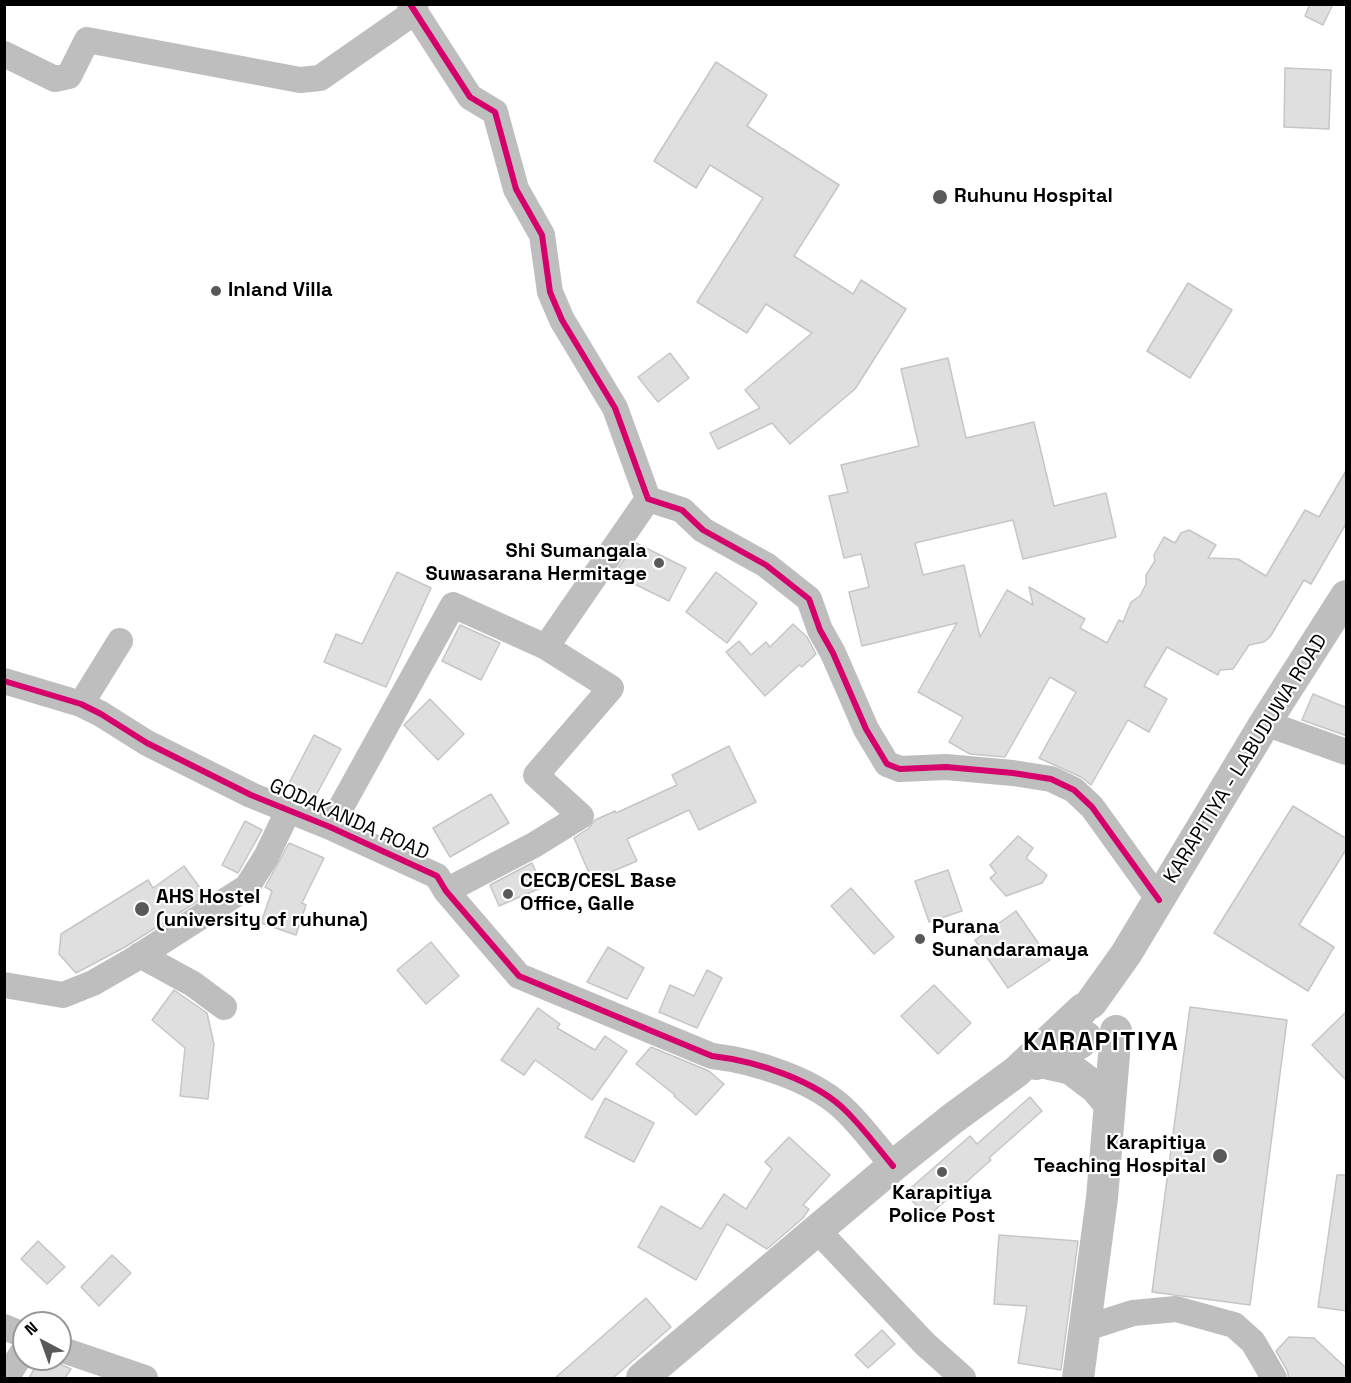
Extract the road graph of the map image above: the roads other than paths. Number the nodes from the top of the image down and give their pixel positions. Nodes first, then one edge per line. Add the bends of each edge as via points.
1 (413, 8) edge
2 (4, 54) edge
3 (648, 499) junction
4 (1347, 596) edge
5 (120, 641) dead end
6 (546, 647) junction
7 (4, 681) edge
8 (81, 704) junction
9 (1265, 723) junction
10 (1347, 752) edge
11 (288, 811) junction
12 (330, 827) junction
13 (446, 891) junction
14 (1159, 900) junction
15 (140, 955) junction
16 (4, 985) edge
17 (224, 1007) dead end
18 (1097, 1022) junction
19 (1028, 1067) junction
20 (1107, 1107) junction
21 (893, 1166) junction
22 (818, 1231) junction
23 (1086, 1328) junction
24 (72, 1353) edge
25 (12, 1360) edge
26 (6, 1378) edge
27 (145, 1378) edge
28 (642, 1378) edge
29 (963, 1378) edge
30 (1078, 1378) edge
31 (1274, 1378) edge

1 - 2 street via 320,78 300,80 87,40 69,76 55,79
1 - 3 street via 470,97 495,112 516,189 542,235 550,292 562,320 615,408
3 - 6 street
3 - 14 street via 682,510 703,530 766,565 809,598 866,729 887,764 900,769 946,766 1013,773 1051,779 1074,790 1092,807
4 - 9 main road, KARAPITIYA - LABUDUWA ROAD
5 - 8 street
6 - 12 street via 453,605
6 - 13 street via 610,688 536,775 581,816
7 - 8 street, GODAKANDA ROAD
8 - 11 street, GODAKANDA ROAD via 147,742
9 - 10 street
9 - 14 main road, KARAPITIYA - LABUDUWA ROAD
11 - 12 street, GODAKANDA ROAD
11 - 15 street via 247,887
12 - 13 street, GODAKANDA ROAD via 436,876
13 - 21 street, GODAKANDA ROAD via 519,976 712,1056 769,1069 817,1088 846,1111
14 - 18 main road, KARAPITIYA - LABUDUWA ROAD via 1126,954
15 - 16 street via 93,983 63,995
15 - 17 street via 193,984
18 - 19 main road, KARAPITIYA - LABUDUWA ROAD
18 - 20 main road
19 - 20 main road via 1071,1069 1096,1088
19 - 21 main road, KARAPITIYA - LABUDUWA ROAD via 952,1119
20 - 23 main road via 1102,1198
21 - 22 main road, KARAPITIYA - LABUDUWA ROAD
22 - 28 main road, KARAPITIYA - LABUDUWA ROAD
22 - 29 street via 925,1344
23 - 30 main road
23 - 31 street via 1132,1313 1176,1309 1234,1325 1253,1342
24 - 27 street
25 - 26 street

